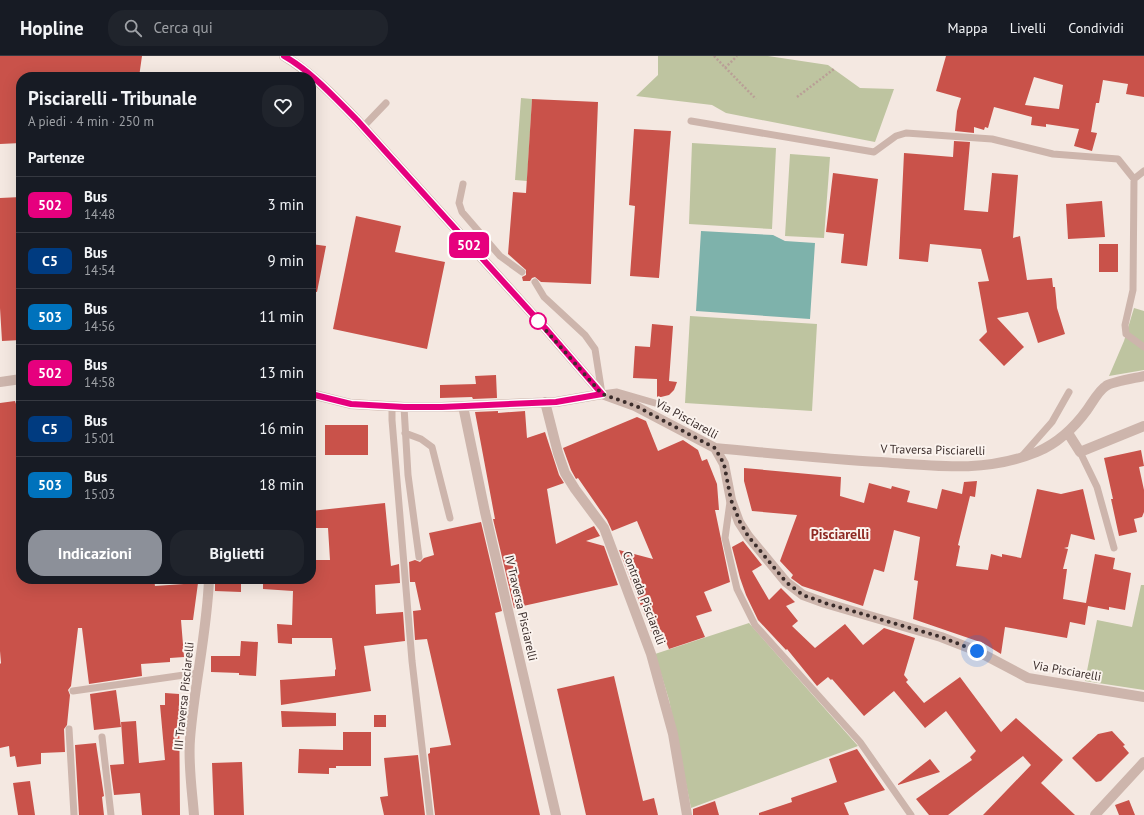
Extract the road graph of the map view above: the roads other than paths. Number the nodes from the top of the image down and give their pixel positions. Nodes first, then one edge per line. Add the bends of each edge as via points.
1 (284, 56) edge
2 (307, 72) edge
3 (316, 80) edge
4 (386, 103) dead end
5 (691, 121) dead end
6 (363, 127) junction
7 (1144, 171) edge
8 (1134, 179) junction
9 (463, 184) dead end
10 (522, 272) dead end
11 (535, 282) dead end
12 (1144, 347) edge
13 (1144, 376) edge
14 (16, 380) edge
15 (0, 382) edge
16 (1069, 392) dead end
17 (602, 394) junction
18 (316, 395) edge
19 (545, 402) junction
20 (655, 403) dead end
21 (463, 406) junction
22 (392, 407) junction
23 (404, 407) junction
24 (1144, 426) edge
25 (405, 433) junction
26 (1068, 433) junction
27 (715, 448) junction
28 (1080, 452) junction
29 (1020, 458) junction
30 (731, 500) junction
31 (450, 518) dead end
32 (1114, 548) dead end
33 (419, 557) dead end
34 (209, 584) edge
35 (198, 673) junction
36 (73, 691) dead end
37 (1144, 697) edge
38 (69, 729) dead end
39 (102, 737) dead end
40 (1144, 762) edge
41 (74, 815) edge
42 (111, 815) edge
43 (194, 815) edge
44 (430, 815) edge
45 (556, 815) edge
46 (687, 815) edge
47 (912, 815) edge
48 (1095, 815) edge

1 - 2 street
3 - 6 street
4 - 6 lane
5 - 8 lane via 874,152 896,136 906,133 992,139 1053,154 1118,159
6 - 17 street
7 - 8 lane
8 - 12 lane via 1133,290 1125,325 1126,334
9 - 10 lane via 459,204 462,212 500,256
11 - 17 lane via 544,296 586,335 595,349
13 - 26 street, V Traversa Pisciarelli via 1106,386
14 - 15 street
16 - 29 lane via 1052,422
17 - 19 street, Via Pisciarelli
17 - 20 lane via 617,392
17 - 27 street, Via Pisciarelli via 636,406
18 - 22 street, Via Pisciarelli via 351,404
19 - 21 street, Via Pisciarelli
19 - 46 street, Contrada Pisciarelli via 565,473 604,528 651,654 673,734
21 - 23 street, Via Pisciarelli
21 - 45 street, IV Traversa Pisciarelli via 485,512
22 - 23 street, Via Pisciarelli
22 - 44 lane via 412,661
23 - 25 lane
24 - 28 street
25 - 31 lane via 421,439 432,447
25 - 33 lane
26 - 28 street
26 - 29 street, V Traversa Pisciarelli via 1055,443
27 - 29 street, V Traversa Pisciarelli via 931,466 992,465
27 - 30 street, Via Pisciarelli via 724,464
28 - 32 lane via 1097,487
30 - 37 street, Via Pisciarelli via 748,536 786,582 803,595 941,637 977,651 1028,678
30 - 47 lane via 725,538 737,589 755,625 860,742
34 - 35 street, III Traversa Pisciarelli
35 - 36 lane
35 - 43 street, III Traversa Pisciarelli via 190,741
38 - 41 lane
39 - 42 lane
40 - 48 street

